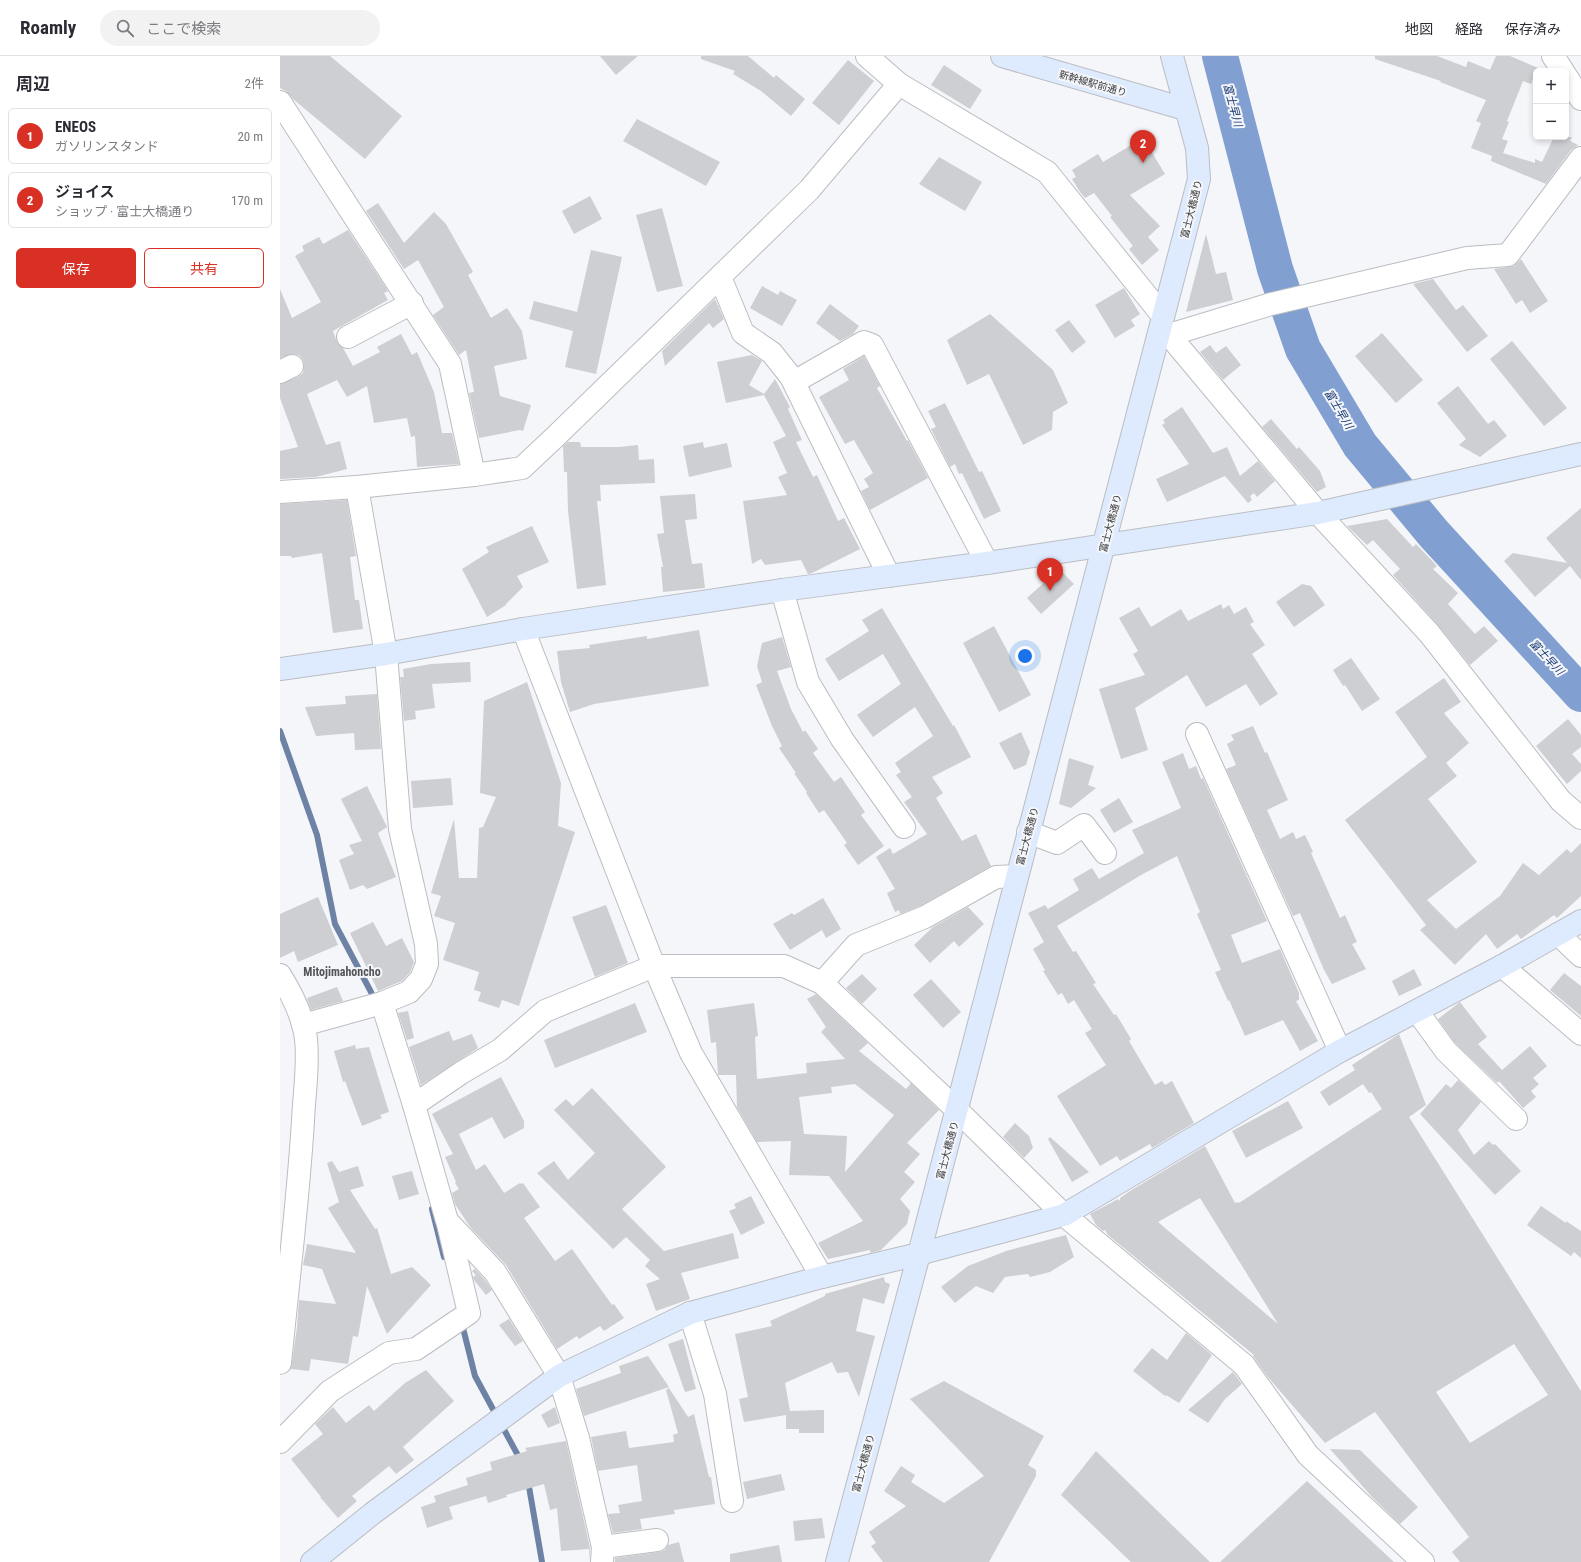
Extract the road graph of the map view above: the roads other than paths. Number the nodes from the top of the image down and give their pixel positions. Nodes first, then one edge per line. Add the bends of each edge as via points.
1 (867, 56) edge
2 (1002, 56) edge
3 (1172, 56) edge
4 (1554, 56) edge
5 (1561, 68) edge
6 (1569, 81) edge
7 (899, 84) junction
8 (1581, 99) edge
9 (280, 102) edge
10 (1185, 109) junction
11 (1581, 158) edge
12 (720, 277) junction
13 (412, 303) junction
14 (1164, 328) junction
15 (348, 336) dead end
16 (794, 382) junction
17 (1581, 454) edge
18 (474, 475) junction
19 (357, 487) junction
20 (280, 492) edge
21 (1318, 513) junction
22 (1104, 545) junction
23 (986, 563) junction
24 (889, 576) junction
25 (782, 590) junction
26 (523, 629) junction
27 (386, 654) junction
28 (280, 669) edge
29 (1197, 734) dead end
30 (1581, 818) edge
31 (904, 827) dead end
32 (1028, 832) junction
33 (1105, 854) dead end
34 (1017, 876) junction
35 (1581, 921) edge
36 (1558, 934) junction
37 (1581, 956) edge
38 (654, 966) junction
39 (1502, 966) junction
40 (281, 980) edge
41 (822, 984) junction
42 (382, 1004) junction
43 (1417, 1011) junction
44 (303, 1026) junction
45 (1581, 1034) edge
46 (1340, 1051) junction
47 (414, 1105) junction
48 (957, 1110) junction
49 (1516, 1118) dead end
50 (1064, 1215) junction
51 (447, 1221) junction
52 (919, 1254) junction
53 (822, 1276) junction
54 (690, 1313) junction
55 (280, 1363) edge
56 (558, 1376) junction
57 (280, 1442) edge
58 (732, 1501) dead end
59 (657, 1540) dead end
60 (603, 1554) edge
61 (312, 1562) edge
62 (837, 1562) edge
63 (1422, 1562) edge

1 - 7 street
2 - 10 street, 新幹線駅前通り
3 - 10 street, 富士大橋通り
4 - 5 street
6 - 8 street
7 - 12 street via 809,190
7 - 14 street via 1046,172
9 - 13 street
10 - 14 street, 富士大橋通り via 1197,148 1199,179
11 - 14 street via 1508,254 1467,258
12 - 16 street via 743,334 772,353
12 - 18 street via 522,468
13 - 15 street
13 - 18 street via 450,364
14 - 21 street
14 - 22 street, 富士大橋通り
16 - 23 street via 864,342 872,345
16 - 24 street
17 - 21 street
18 - 19 street
19 - 20 street
19 - 27 street
21 - 22 street
21 - 30 street via 1429,633 1561,801
22 - 23 street
22 - 32 street, 富士大橋通り
23 - 24 street
24 - 25 street
25 - 26 street
25 - 31 street via 808,682 842,739
26 - 27 street
26 - 38 street
27 - 28 street
27 - 42 street via 400,829 426,944 427,964 422,979 409,992
29 - 46 street
32 - 33 street via 1057,843 1084,825
32 - 34 street, 富士大橋通り
34 - 41 street via 996,877 925,917 856,944
34 - 48 street, 富士大橋通り
35 - 36 street
36 - 37 street
36 - 39 street
38 - 41 street via 784,966
38 - 47 street via 545,1011 500,1050
38 - 53 street via 690,1053
39 - 43 street
39 - 45 street
40 - 44 street via 291,993
41 - 48 street
42 - 44 street
42 - 47 street
43 - 46 street
43 - 49 street via 1446,1051
44 - 55 street via 307,1060 301,1148
46 - 50 street
47 - 51 street
48 - 50 street
48 - 52 street, 富士大橋通り
50 - 52 street
50 - 63 street via 1244,1365 1308,1455
51 - 56 street via 495,1272
51 - 57 street via 469,1313 416,1349 389,1353 330,1391
52 - 53 street
52 - 62 street, 富士大橋通り
53 - 54 street
54 - 56 street
54 - 58 street via 715,1394
56 - 60 street via 578,1438
56 - 61 street via 373,1513
59 - 60 street

